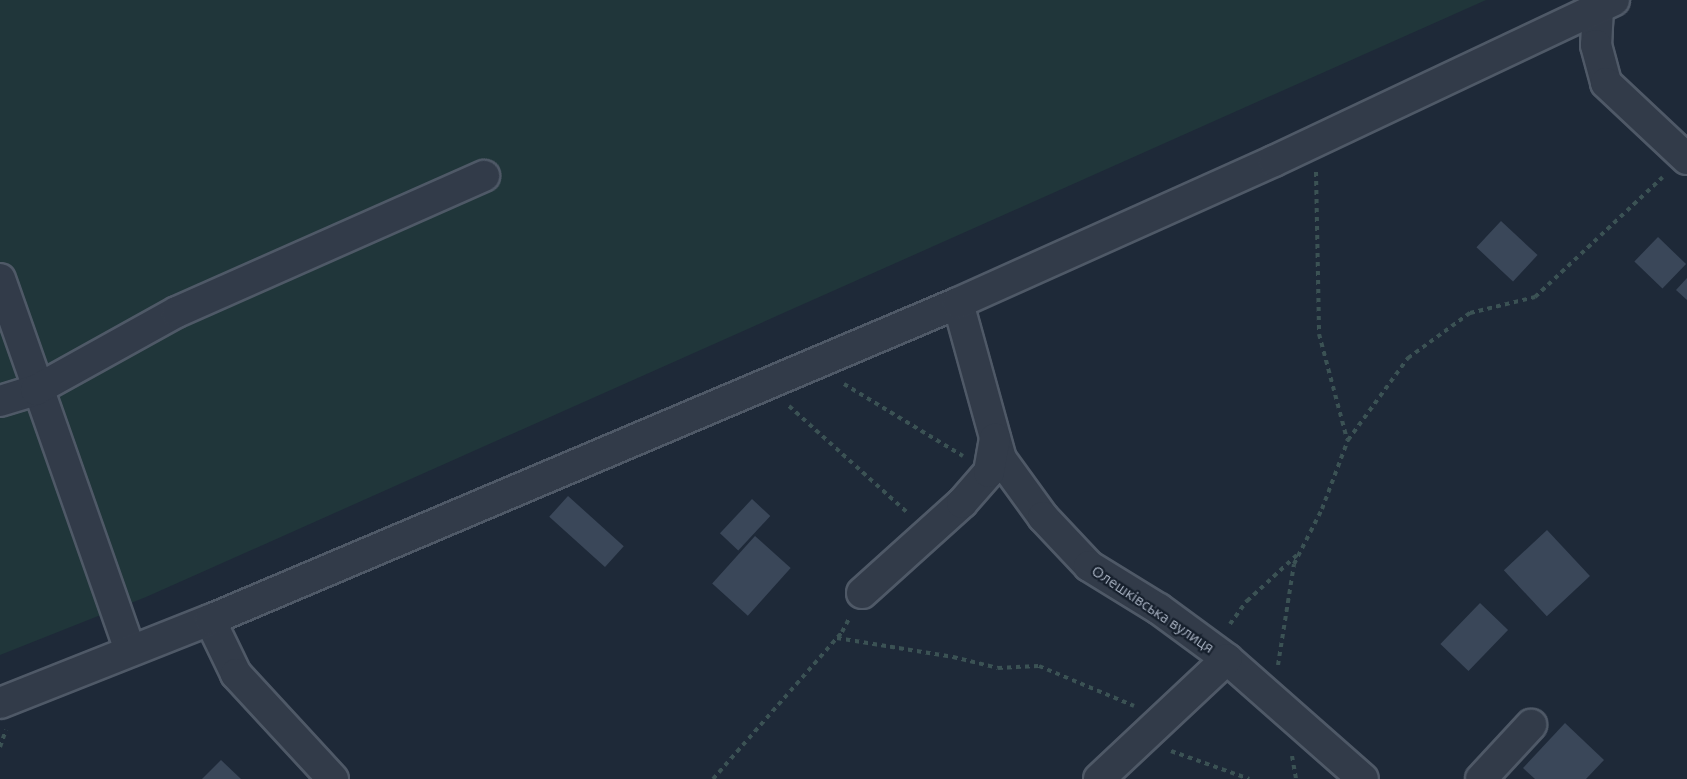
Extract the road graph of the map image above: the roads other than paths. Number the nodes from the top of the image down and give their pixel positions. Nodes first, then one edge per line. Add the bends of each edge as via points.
1 (1606, 4) edge
2 (1686, 158) edge
3 (484, 177) dead end
4 (0, 279) edge
5 (958, 303) junction
6 (36, 390) junction
7 (0, 402) edge
8 (995, 439) junction
9 (862, 593) road end
10 (210, 620) junction
11 (130, 650) junction
12 (1219, 654) junction
13 (0, 703) edge
14 (1531, 725) dead end
15 (333, 779) edge
16 (1099, 779) edge
17 (1363, 779) edge
18 (1481, 779) edge

1 - 2 street via 1596,45 1606,83
1 - 5 street
3 - 6 street via 177,312
4 - 6 street
5 - 8 street, Олешківська вулиця
5 - 10 street
6 - 7 street
6 - 11 street
8 - 9 street via 989,472 962,503
8 - 12 street, Олешківська вулиця via 1001,459 1043,517 1089,566 1159,609
10 - 11 street
10 - 15 street via 236,674
11 - 13 street
12 - 16 street via 1162,719
12 - 17 street, Олешківська вулиця
14 - 18 street

